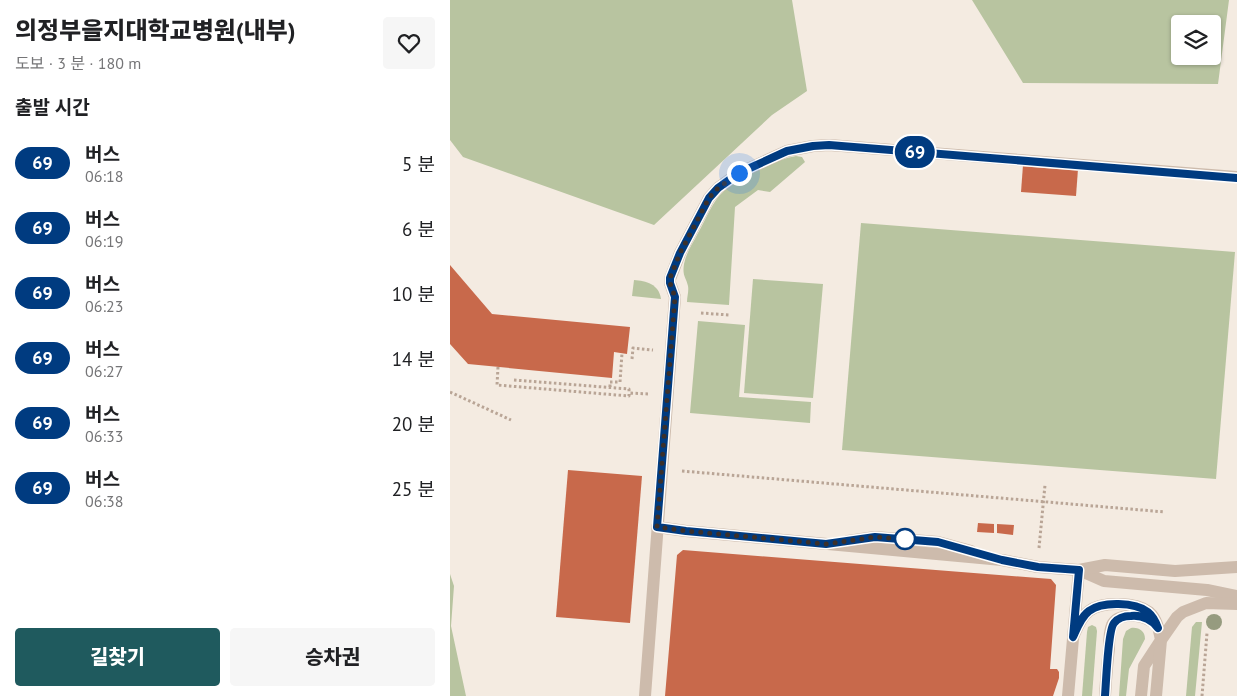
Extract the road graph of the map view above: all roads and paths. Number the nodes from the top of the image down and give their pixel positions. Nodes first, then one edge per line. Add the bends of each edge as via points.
1 (1237, 178) edge
2 (701, 313) dead end
3 (729, 315) dead end
4 (653, 350) dead end
5 (622, 353) dead end
6 (632, 359) dead end
7 (498, 367) dead end
8 (514, 380) dead end
9 (610, 387) junction
10 (450, 392) edge
11 (629, 392) junction
12 (650, 394) dead end
13 (511, 420) dead end
14 (682, 471) dead end
15 (1045, 485) dead end
16 (1043, 501) junction
17 (1165, 512) dead end
18 (657, 527) junction
19 (1039, 548) dead end
20 (1237, 567) edge
21 (1079, 570) junction
22 (1237, 596) edge
23 (1237, 604) edge
24 (1207, 633) dead end
25 (1160, 634) junction
26 (1073, 637) junction
27 (645, 696) edge
28 (1068, 696) edge
29 (1105, 696) edge
30 (1141, 696) edge
31 (1156, 696) edge
32 (1202, 696) edge

1 - 18 lane via 829,145 787,151 739,173 709,198 670,278 675,297
2 - 3 path
4 - 6 path via 633,348
5 - 9 path via 620,382 610,382
7 - 11 path via 497,385 629,396
8 - 9 path
9 - 11 path via 629,389
10 - 13 path
11 - 12 path
14 - 16 path
15 - 16 path
16 - 17 path
16 - 19 path
18 - 21 lane
18 - 27 lane
20 - 21 lane via 1174,572 1105,565
21 - 22 lane via 1104,580
21 - 26 lane
23 - 25 lane via 1206,603 1183,612
24 - 32 path
25 - 26 lane via 1150,613 1144,609 1108,604 1086,613
25 - 29 lane via 1147,618 1126,616 1113,624
25 - 30 lane via 1144,666
25 - 31 lane
26 - 28 lane

